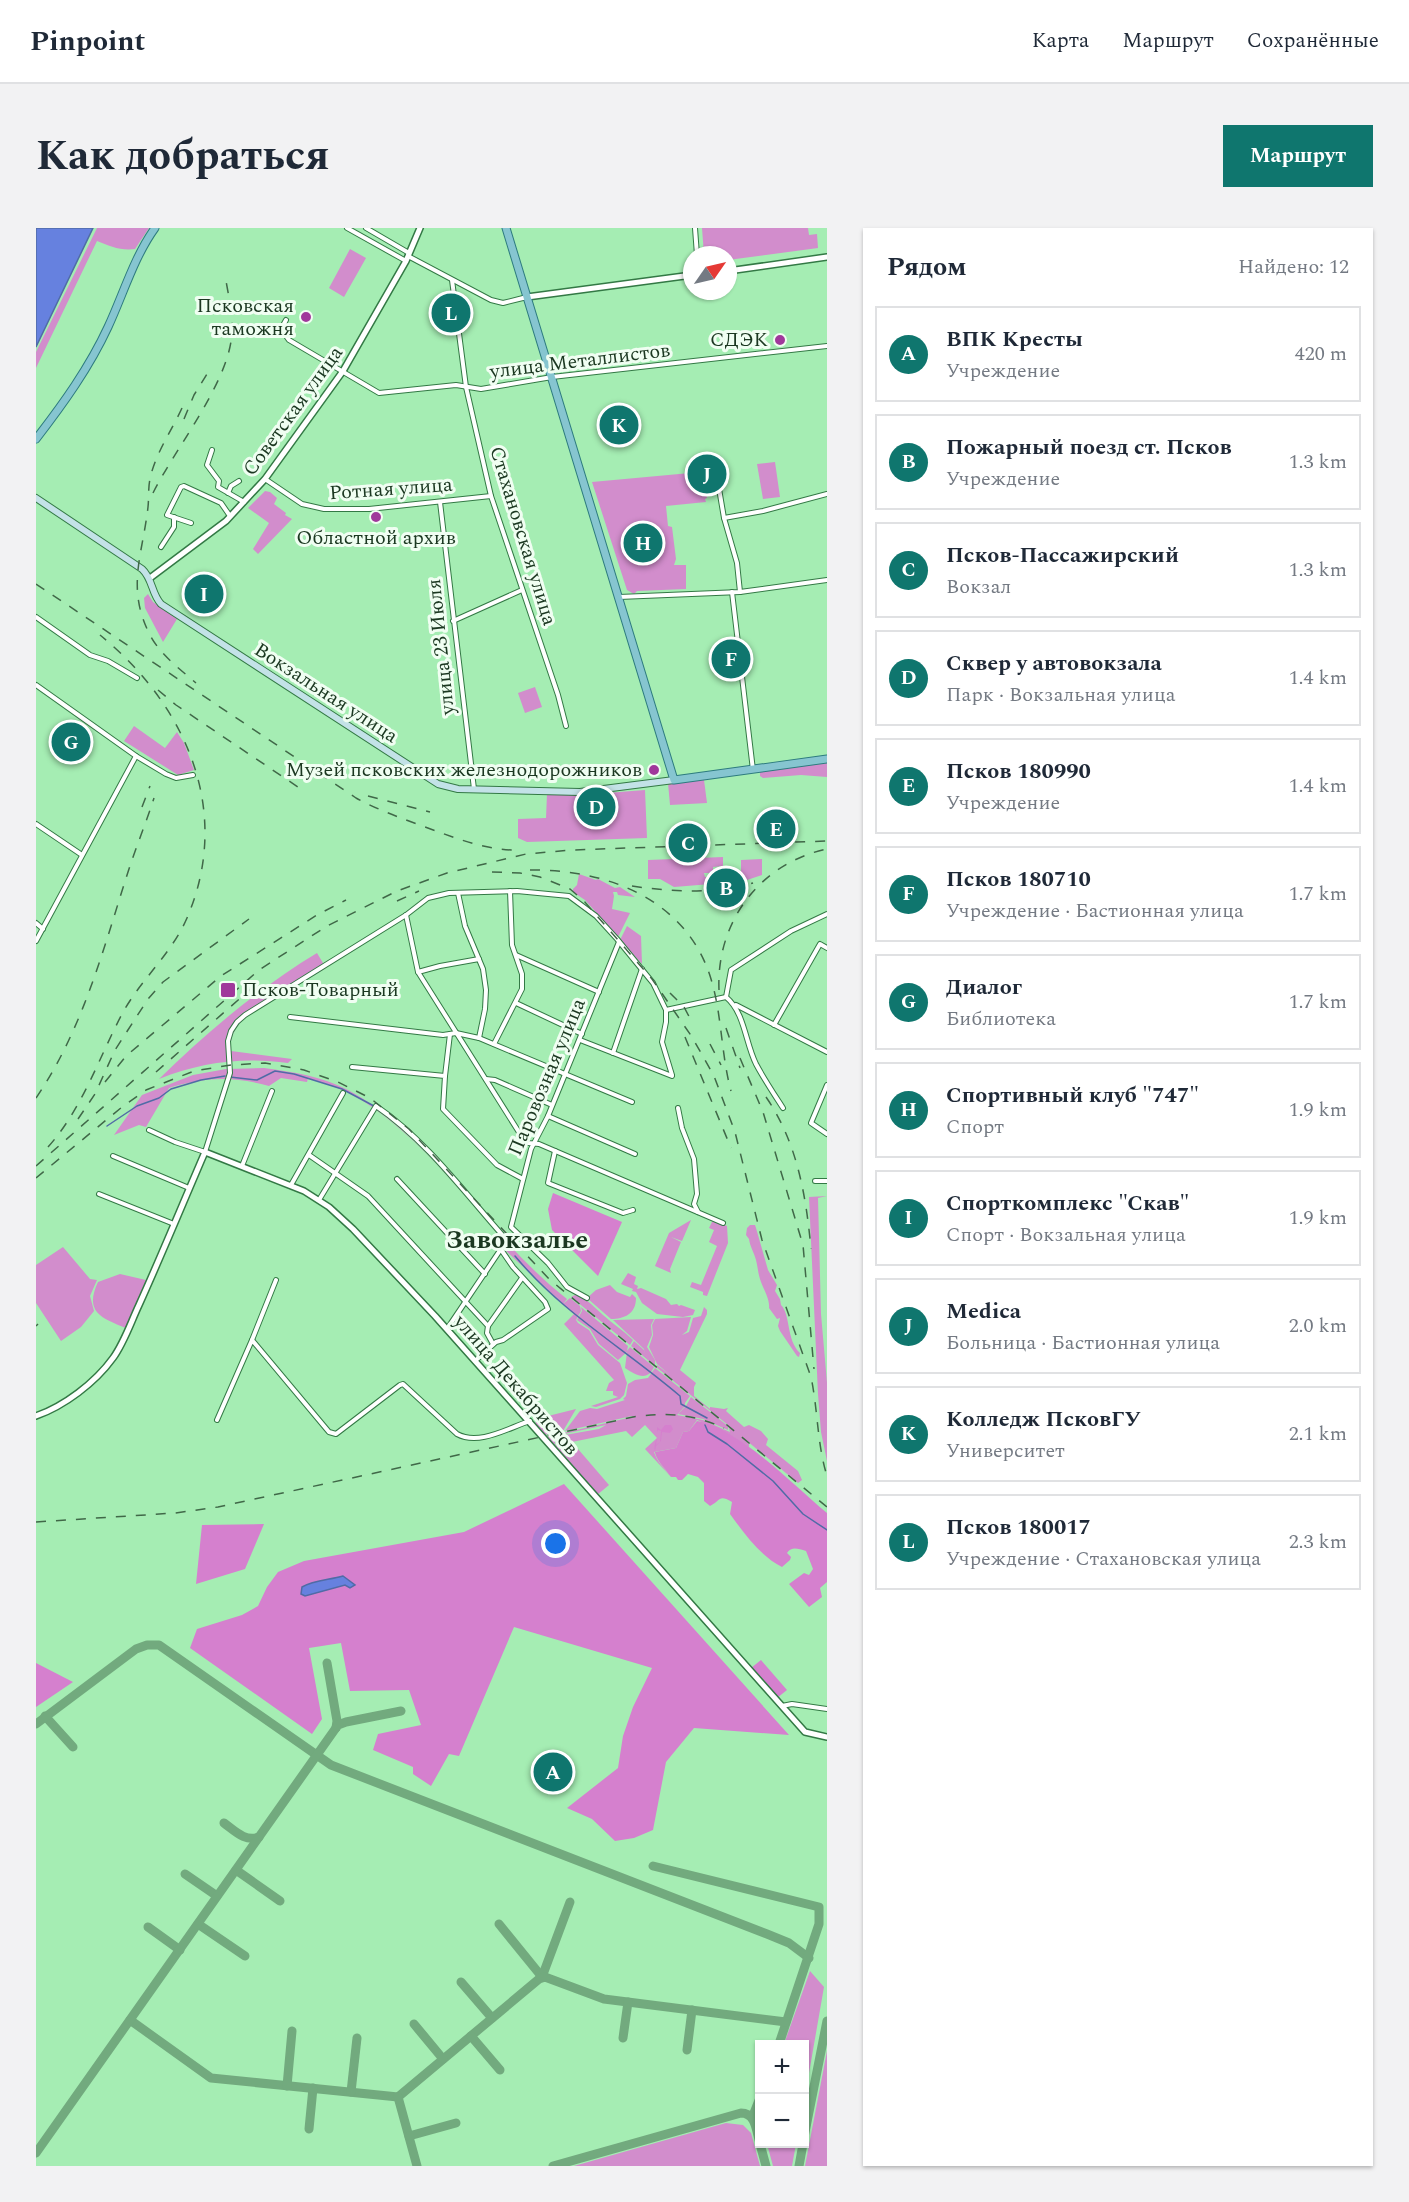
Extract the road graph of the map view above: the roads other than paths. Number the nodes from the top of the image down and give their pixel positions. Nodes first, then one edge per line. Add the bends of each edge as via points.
1 (155, 228) edge
2 (347, 228) edge
3 (366, 228) edge
4 (420, 228) edge
5 (506, 228) edge
6 (694, 228) edge
7 (696, 246) edge
8 (408, 257) junction
9 (827, 257) edge
10 (737, 270) edge
11 (683, 276) edge
12 (452, 280) junction
13 (527, 297) junction
14 (286, 320) dead end
15 (827, 346) edge
16 (343, 371) junction
17 (552, 377) junction
18 (466, 387) junction
19 (36, 440) edge
20 (212, 450) dead end
21 (715, 465) dead end
22 (265, 479) junction
23 (239, 481) dead end
24 (228, 493) junction
25 (827, 494) edge
26 (491, 496) junction
27 (36, 498) edge
28 (244, 502) junction
29 (440, 502) junction
30 (174, 517) junction
31 (231, 517) junction
32 (724, 518) junction
33 (191, 523) dead end
34 (161, 547) dead end
35 (150, 578) junction
36 (827, 580) edge
37 (522, 590) junction
38 (732, 592) junction
39 (740, 592) junction
40 (618, 597) junction
41 (36, 617) edge
42 (453, 621) junction
43 (137, 678) dead end
44 (36, 685) edge
45 (566, 726) dead end
46 (136, 756) junction
47 (827, 759) edge
48 (753, 770) junction
49 (193, 775) dead end
50 (674, 780) junction
51 (474, 789) junction
52 (36, 824) edge
53 (82, 855) junction
54 (510, 891) junction
55 (458, 893) junction
56 (827, 914) edge
57 (406, 915) junction
58 (36, 923) edge
59 (43, 929) junction
60 (36, 941) edge
61 (619, 942) junction
62 (827, 948) edge
63 (516, 956) junction
64 (479, 959) junction
65 (642, 969) junction
66 (418, 972) junction
67 (599, 992) junction
68 (726, 997) junction
69 (516, 1003) junction
70 (735, 1005) junction
71 (666, 1010) junction
72 (290, 1017) dead end
73 (774, 1025) junction
74 (456, 1033) junction
75 (450, 1034) junction
76 (582, 1034) junction
77 (479, 1038) junction
78 (580, 1040) junction
79 (494, 1044) junction
80 (827, 1052) edge
81 (613, 1053) junction
82 (352, 1067) dead end
83 (564, 1075) junction
84 (445, 1076) junction
85 (486, 1079) junction
86 (827, 1085) edge
87 (272, 1091) dead end
88 (343, 1093) dead end
89 (632, 1102) dead end
90 (552, 1106) junction
91 (678, 1108) dead end
92 (783, 1108) dead end
93 (548, 1116) junction
94 (149, 1130) dead end
95 (827, 1134) edge
96 (533, 1144) junction
97 (555, 1151) junction
98 (205, 1152) junction
99 (635, 1154) dead end
100 (309, 1155) junction
101 (113, 1156) dead end
102 (242, 1166) junction
103 (336, 1174) junction
104 (397, 1179) dead end
105 (522, 1179) junction
106 (815, 1181) dead end
107 (827, 1181) edge
108 (291, 1185) junction
109 (189, 1188) junction
110 (99, 1194) dead end
111 (319, 1200) junction
112 (633, 1210) dead end
113 (698, 1212) junction
114 (723, 1223) dead end
115 (174, 1224) junction
116 (502, 1251) junction
117 (485, 1274) junction
118 (522, 1278) junction
119 (276, 1280) dead end
120 (587, 1298) dead end
121 (466, 1303) junction
122 (488, 1326) junction
123 (447, 1329) junction
124 (252, 1340) junction
125 (494, 1344) junction
126 (475, 1361) junction
127 (36, 1416) edge
128 (217, 1420) dead end
129 (530, 1421) junction
130 (781, 1706) junction
131 (827, 1709) edge
132 (827, 1737) edge

1 - 19 main road via 107,329 72,390
2 - 8 street
3 - 8 street
4 - 8 street, Советская улица
5 - 13 main road
6 - 7 street
8 - 12 street
8 - 16 street, Советская улица
9 - 10 street
11 - 13 street
12 - 13 street via 497,302
12 - 18 street, Стахановская улица
13 - 17 main road
14 - 16 street, улица Металлистов via 281,329 289,340
15 - 17 street, улица Металлистов
16 - 18 street, улица Металлистов via 380,393
16 - 22 street, Советская улица
17 - 18 street, улица Металлистов via 482,389
17 - 40 main road
18 - 26 street, Стахановская улица
20 - 24 street via 207,465 219,481 218,487
21 - 32 street
22 - 28 street, Советская улица
22 - 29 street, Ротная улица via 302,504 324,509
23 - 24 street
24 - 28 street
25 - 32 street
26 - 29 street, Ротная улица
26 - 37 street, Стахановская улица
27 - 35 main road, Вокзальная улица via 138,565
28 - 31 street, Советская улица
29 - 42 street, улица 23 Июля
30 - 31 street via 167,515 168,511 184,486 221,503
30 - 33 street
30 - 34 street via 174,527
31 - 35 street, Советская улица
32 - 39 street via 737,562
35 - 51 main road, Вокзальная улица via 161,604 408,766 438,784
36 - 39 street
37 - 42 street
37 - 45 street, Стахановская улица
38 - 39 street
38 - 40 street
38 - 48 street
40 - 50 main road
41 - 43 street via 90,655
42 - 51 street, улица 23 Июля
44 - 46 street
46 - 49 street via 176,778
46 - 53 street
47 - 48 main road, Вокзальная улица
48 - 50 main road, Вокзальная улица
50 - 51 main road, Вокзальная улица via 580,792
52 - 53 street
53 - 59 street
54 - 55 street
54 - 61 street via 569,896 596,916
54 - 63 street
55 - 57 street via 428,898
55 - 64 street via 465,926
56 - 68 street via 791,931 731,970
57 - 66 street
57 - 98 street via 237,1023 228,1041 230,1073
58 - 59 street
59 - 60 street
61 - 65 street
61 - 67 street, Паровозная улица
62 - 73 street via 820,944
63 - 67 street
63 - 69 street via 523,981
64 - 66 street
64 - 77 street via 486,990
65 - 71 street
65 - 81 street
66 - 74 street
67 - 76 street, Паровозная улица
68 - 70 street
68 - 71 street
69 - 76 street
69 - 79 street
70 - 73 street
70 - 92 street via 757,1065
71 - 81 street via 662,1042 672,1076
72 - 75 street
73 - 80 street
74 - 75 street
74 - 77 street
74 - 85 street
75 - 84 street
76 - 78 street, Паровозная улица
77 - 79 street
78 - 81 street
78 - 83 street, Паровозная улица
79 - 83 street
82 - 84 street
83 - 89 street
83 - 90 street, Паровозная улица
84 - 105 street via 443,1109 497,1165
85 - 90 street
85 - 96 street via 522,1137
86 - 95 street via 811,1123
87 - 102 street
88 - 100 street
90 - 93 street, Паровозная улица
91 - 113 street via 694,1160 694,1204
93 - 96 street, Паровозная улица
93 - 99 street
94 - 98 street, улица Декабристов
96 - 97 street
96 - 105 street, Паровозная улица
97 - 112 street via 548,1182 623,1213
97 - 113 street
98 - 102 street, улица Декабристов
98 - 109 street
100 - 103 street
100 - 108 street
101 - 109 street
102 - 108 street, улица Декабристов
103 - 111 street
103 - 116 street via 376,1106 423,1146 504,1236 506,1244
103 - 121 street via 368,1196
104 - 117 street
105 - 120 street, Паровозная улица via 511,1227 567,1287
106 - 107 street
108 - 111 street, улица Декабристов
109 - 115 street
110 - 115 street
111 - 123 street, улица Декабристов via 353,1228
113 - 114 street
115 - 127 street via 113,1358 74,1395
116 - 117 street
116 - 118 street
117 - 121 street
118 - 122 street
118 - 125 street via 548,1309
119 - 124 street
121 - 122 street
121 - 123 street
122 - 125 street via 486,1333
123 - 126 street, улица Декабристов
124 - 128 street
124 - 129 street via 329,1432 336,1434 400,1384 466,1438 478,1439
125 - 126 street
126 - 129 street, улица Декабристов
129 - 130 street, улица Декабристов
130 - 131 street
130 - 132 street, улица Декабристов via 805,1732

